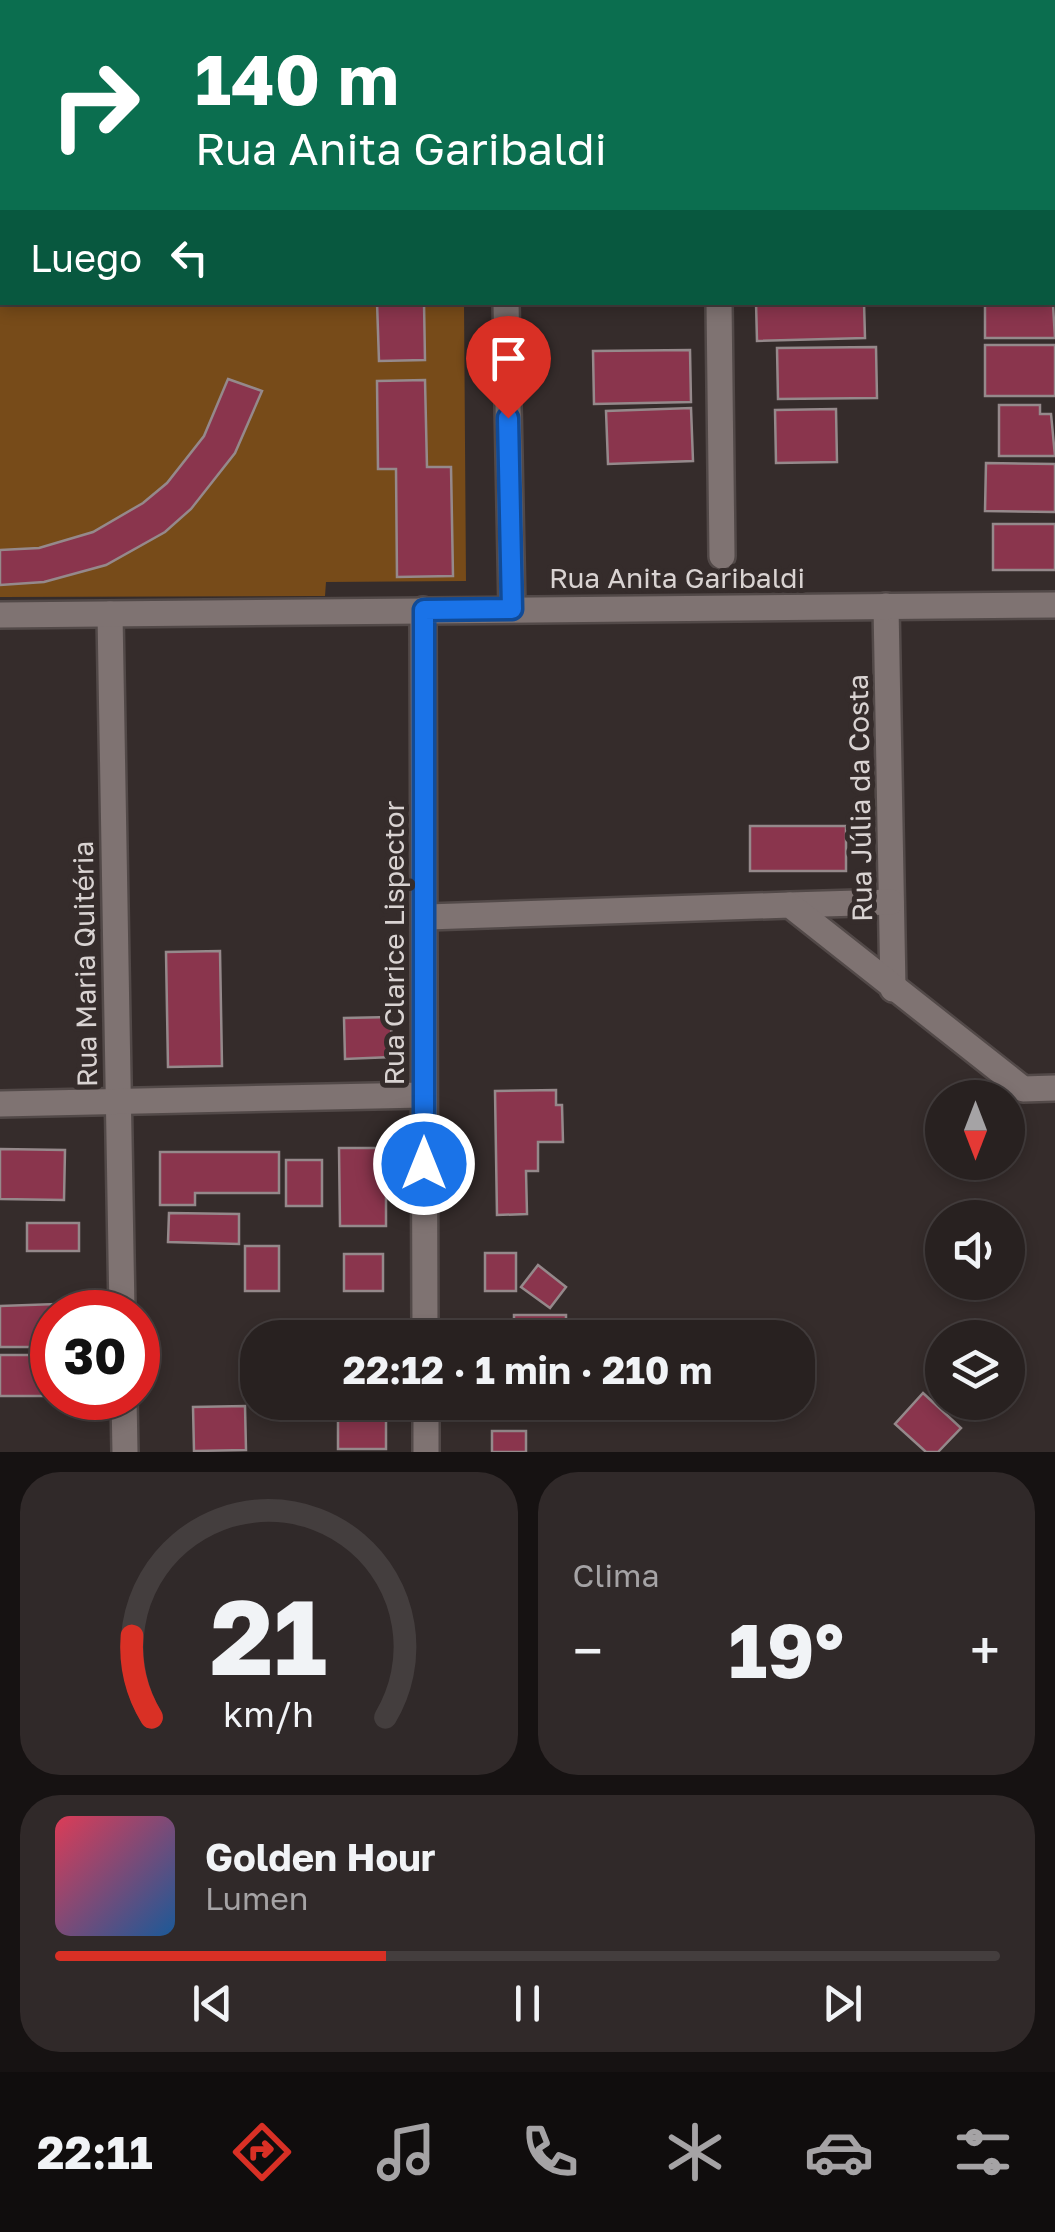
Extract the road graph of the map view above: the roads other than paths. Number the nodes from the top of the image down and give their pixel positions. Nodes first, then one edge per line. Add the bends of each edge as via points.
1 (506, 305) edge
2 (718, 305) edge
3 (722, 556) dead end
4 (1055, 605) edge
5 (886, 606) junction
6 (512, 609) junction
7 (424, 610) junction
8 (110, 614) junction
9 (0, 615) edge
10 (892, 902) junction
11 (790, 905) junction
12 (426, 917) junction
13 (893, 989) junction
14 (1055, 1088) edge
15 (424, 1095) junction
16 (0, 1104) edge
17 (117, 1104) junction
18 (121, 1290) edge
19 (425, 1320) edge
20 (124, 1420) edge
21 (426, 1420) edge
22 (125, 1452) edge
23 (426, 1452) edge

1 - 6 street
2 - 3 street
4 - 5 street, Rua Anita Garibaldi
5 - 6 street, Rua Anita Garibaldi
5 - 10 street, Rua Júlia da Costa
6 - 7 street, Rua Anita Garibaldi
7 - 8 street, Rua Anita Garibaldi
7 - 12 street, Rua Clarice Lispector
8 - 9 street, Rua Anita Garibaldi
8 - 17 street, Rua Maria Quitéria
10 - 11 street
10 - 13 street, Rua Júlia da Costa
11 - 12 street
11 - 13 street
12 - 15 street, Rua Clarice Lispector
13 - 14 street via 1023,1089
15 - 17 street
15 - 19 street, Rua Clarice Lispector
16 - 17 street
17 - 18 street, Rua Maria Quitéria
20 - 22 street
21 - 23 street

